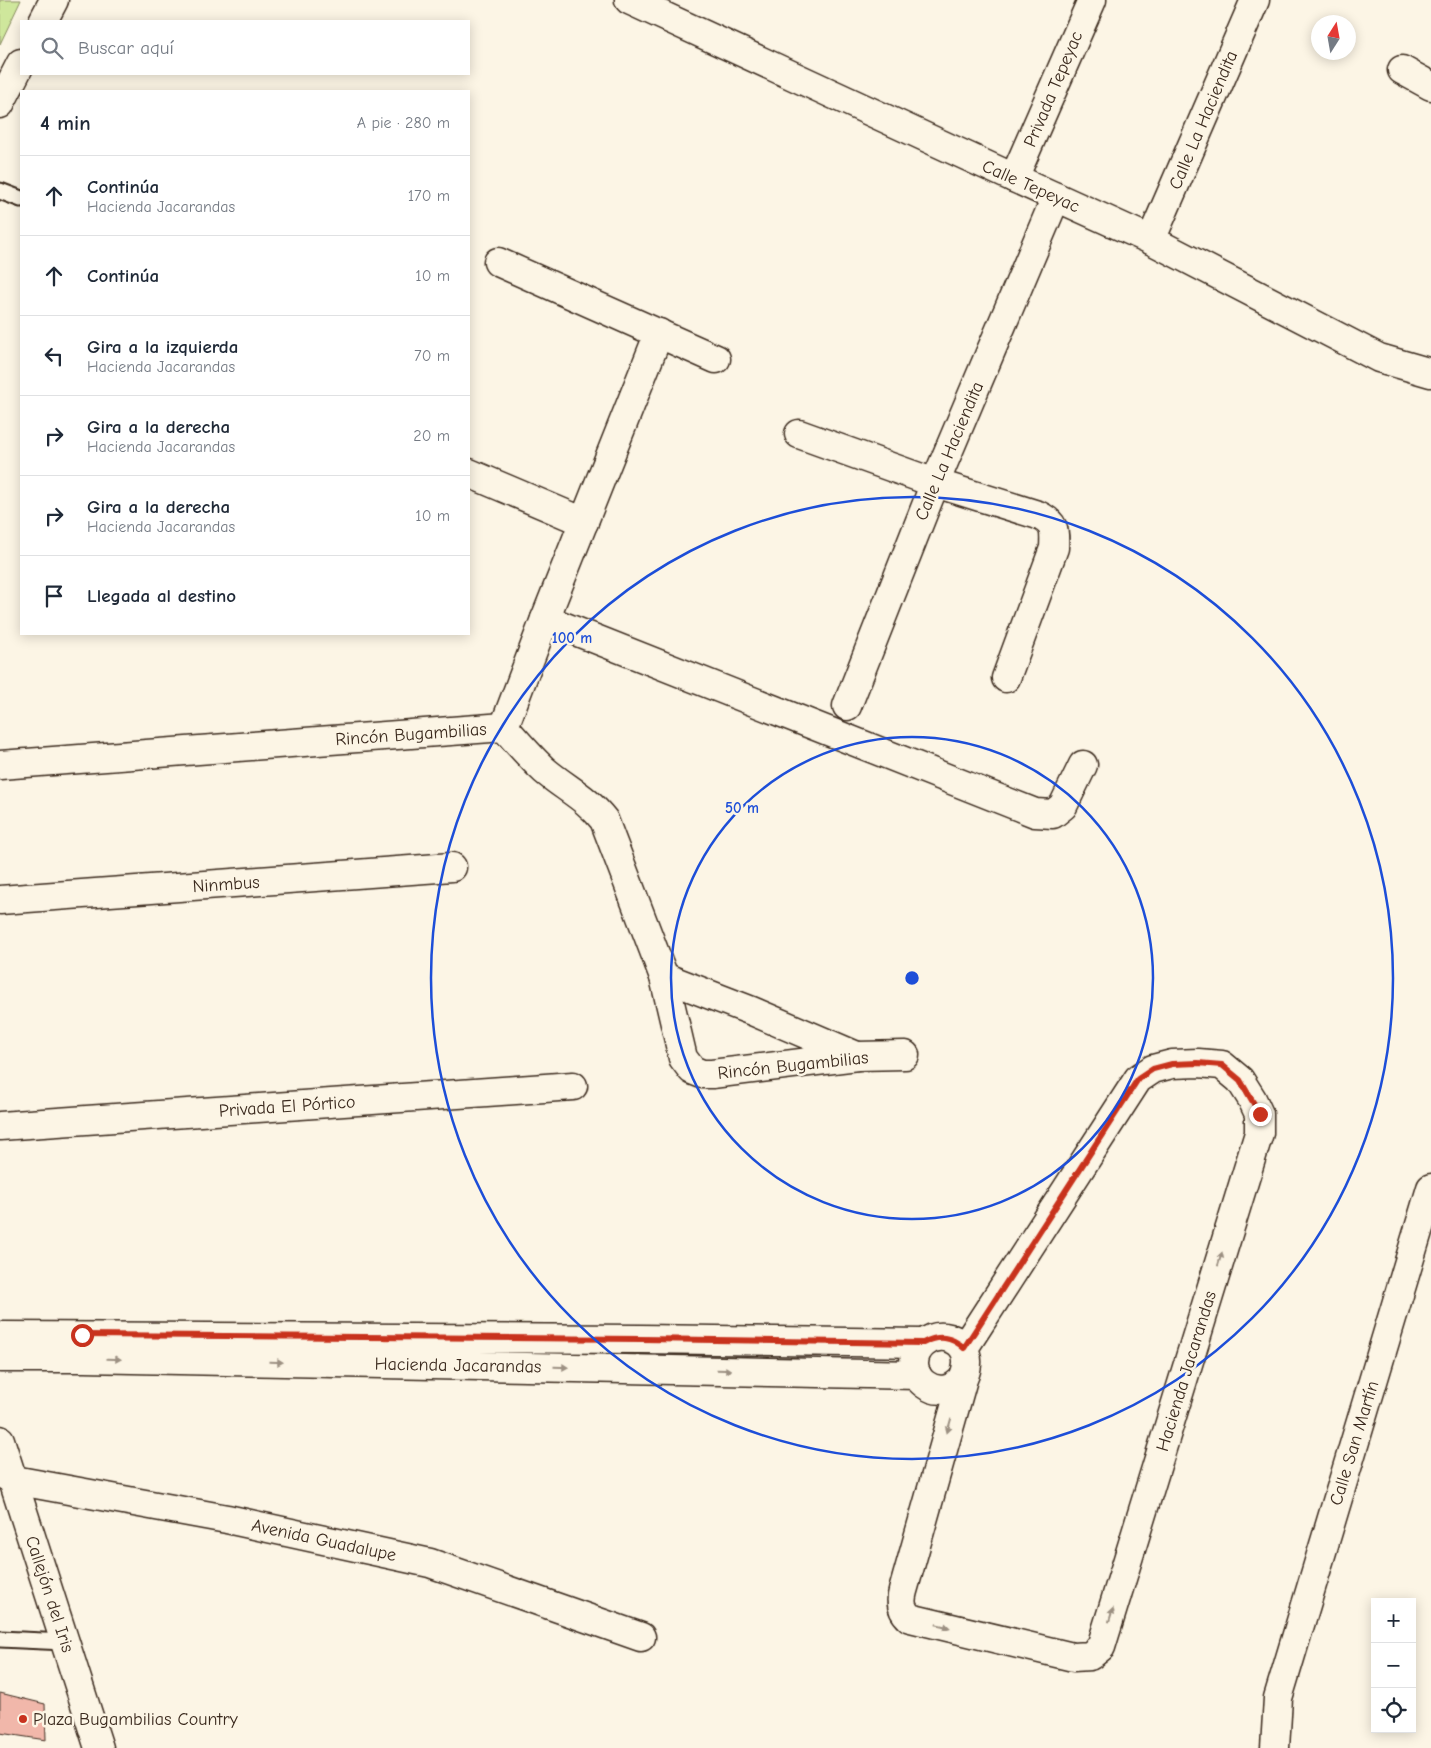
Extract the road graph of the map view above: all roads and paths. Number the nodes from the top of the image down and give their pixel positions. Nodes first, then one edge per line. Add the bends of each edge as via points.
1 (54, 0) edge
2 (629, 0) edge
3 (1092, 0) edge
4 (1255, 0) edge
5 (44, 20) edge
6 (20, 65) edge
7 (1402, 70) dead end
8 (1431, 86) edge
9 (0, 104) edge
10 (1014, 178) junction
11 (0, 191) edge
12 (1056, 197) junction
13 (20, 200) edge
14 (1151, 240) junction
15 (498, 262) dead end
16 (659, 333) junction
17 (716, 359) dead end
18 (1431, 373) edge
19 (799, 434) dead end
20 (470, 473) edge
21 (935, 483) junction
22 (584, 522) junction
23 (545, 620) junction
24 (1006, 678) dead end
25 (847, 706) dead end
26 (504, 727) junction
27 (0, 765) edge
28 (1083, 765) dead end
29 (452, 867) dead end
30 (0, 900) edge
31 (664, 977) junction
32 (905, 1055) dead end
33 (857, 1056) junction
34 (573, 1086) dead end
35 (0, 1126) edge
36 (1431, 1188) edge
37 (0, 1336) edge
38 (641, 1339) junction
39 (923, 1343) junction
40 (83, 1347) junction
41 (964, 1348) junction
42 (0, 1358) edge
43 (643, 1368) junction
44 (917, 1374) junction
45 (963, 1379) junction
46 (0, 1440) edge
47 (7, 1476) edge
48 (641, 1637) dead end
49 (0, 1639) edge
50 (65, 1642) junction
51 (99, 1748) edge
52 (1274, 1748) edge

1 - 5 street
2 - 10 street, Calle Tepeyac
3 - 10 street, Privada Tepeyac
4 - 14 street, Calle La Haciendita
6 - 9 street
7 - 8 street
10 - 12 street, Calle Tepeyac
11 - 13 lane
12 - 14 street, Calle Tepeyac
12 - 21 street, Calle La Haciendita
14 - 18 street, Calle Tepeyac via 1379,358
15 - 16 street
16 - 17 street
16 - 22 street
19 - 21 street
20 - 22 street
21 - 24 street via 1038,515 1053,527 1054,548
21 - 25 street, Calle La Haciendita
22 - 23 street
23 - 26 street
23 - 28 street via 1036,813 1053,814 1063,806
26 - 27 street, Rincón Bugambilias
26 - 31 street, Rincón Bugambilias via 522,749 594,806 604,820
29 - 30 street, Ninmbus
31 - 33 street
31 - 33 street, Rincón Bugambilias via 683,1058 692,1070 712,1074
32 - 33 street, Rincón Bugambilias
34 - 35 street, Privada El Pórtico
36 - 52 street, Calle San Martín via 1278,1698
37 - 40 street, Hacienda Jacarandas
38 - 39 street, Hacienda Jacarandas
38 - 40 street, Hacienda Jacarandas
38 - 43 street
39 - 41 street via 940,1337 949,1338
39 - 44 street via 914,1364
40 - 42 street, Hacienda Jacarandas
40 -> 43 street, Hacienda Jacarandas
41 - 45 street via 968,1358
45 -> 41 street, Hacienda Jacarandas via 903,1590 901,1607 910,1618 1073,1657 1090,1656 1101,1647 1259,1133 1260,1114 1240,1080 1222,1065 1198,1063 1153,1069 1138,1079
43 -> 44 street, Hacienda Jacarandas
44 - 45 street via 922,1382 939,1390 948,1389
46 - 47 street, Callejón del Iris
47 - 48 street, Avenida Guadalupe via 430,1563
47 - 50 street, Callejón del Iris
49 - 50 lane
50 - 51 street, Callejón del Iris

